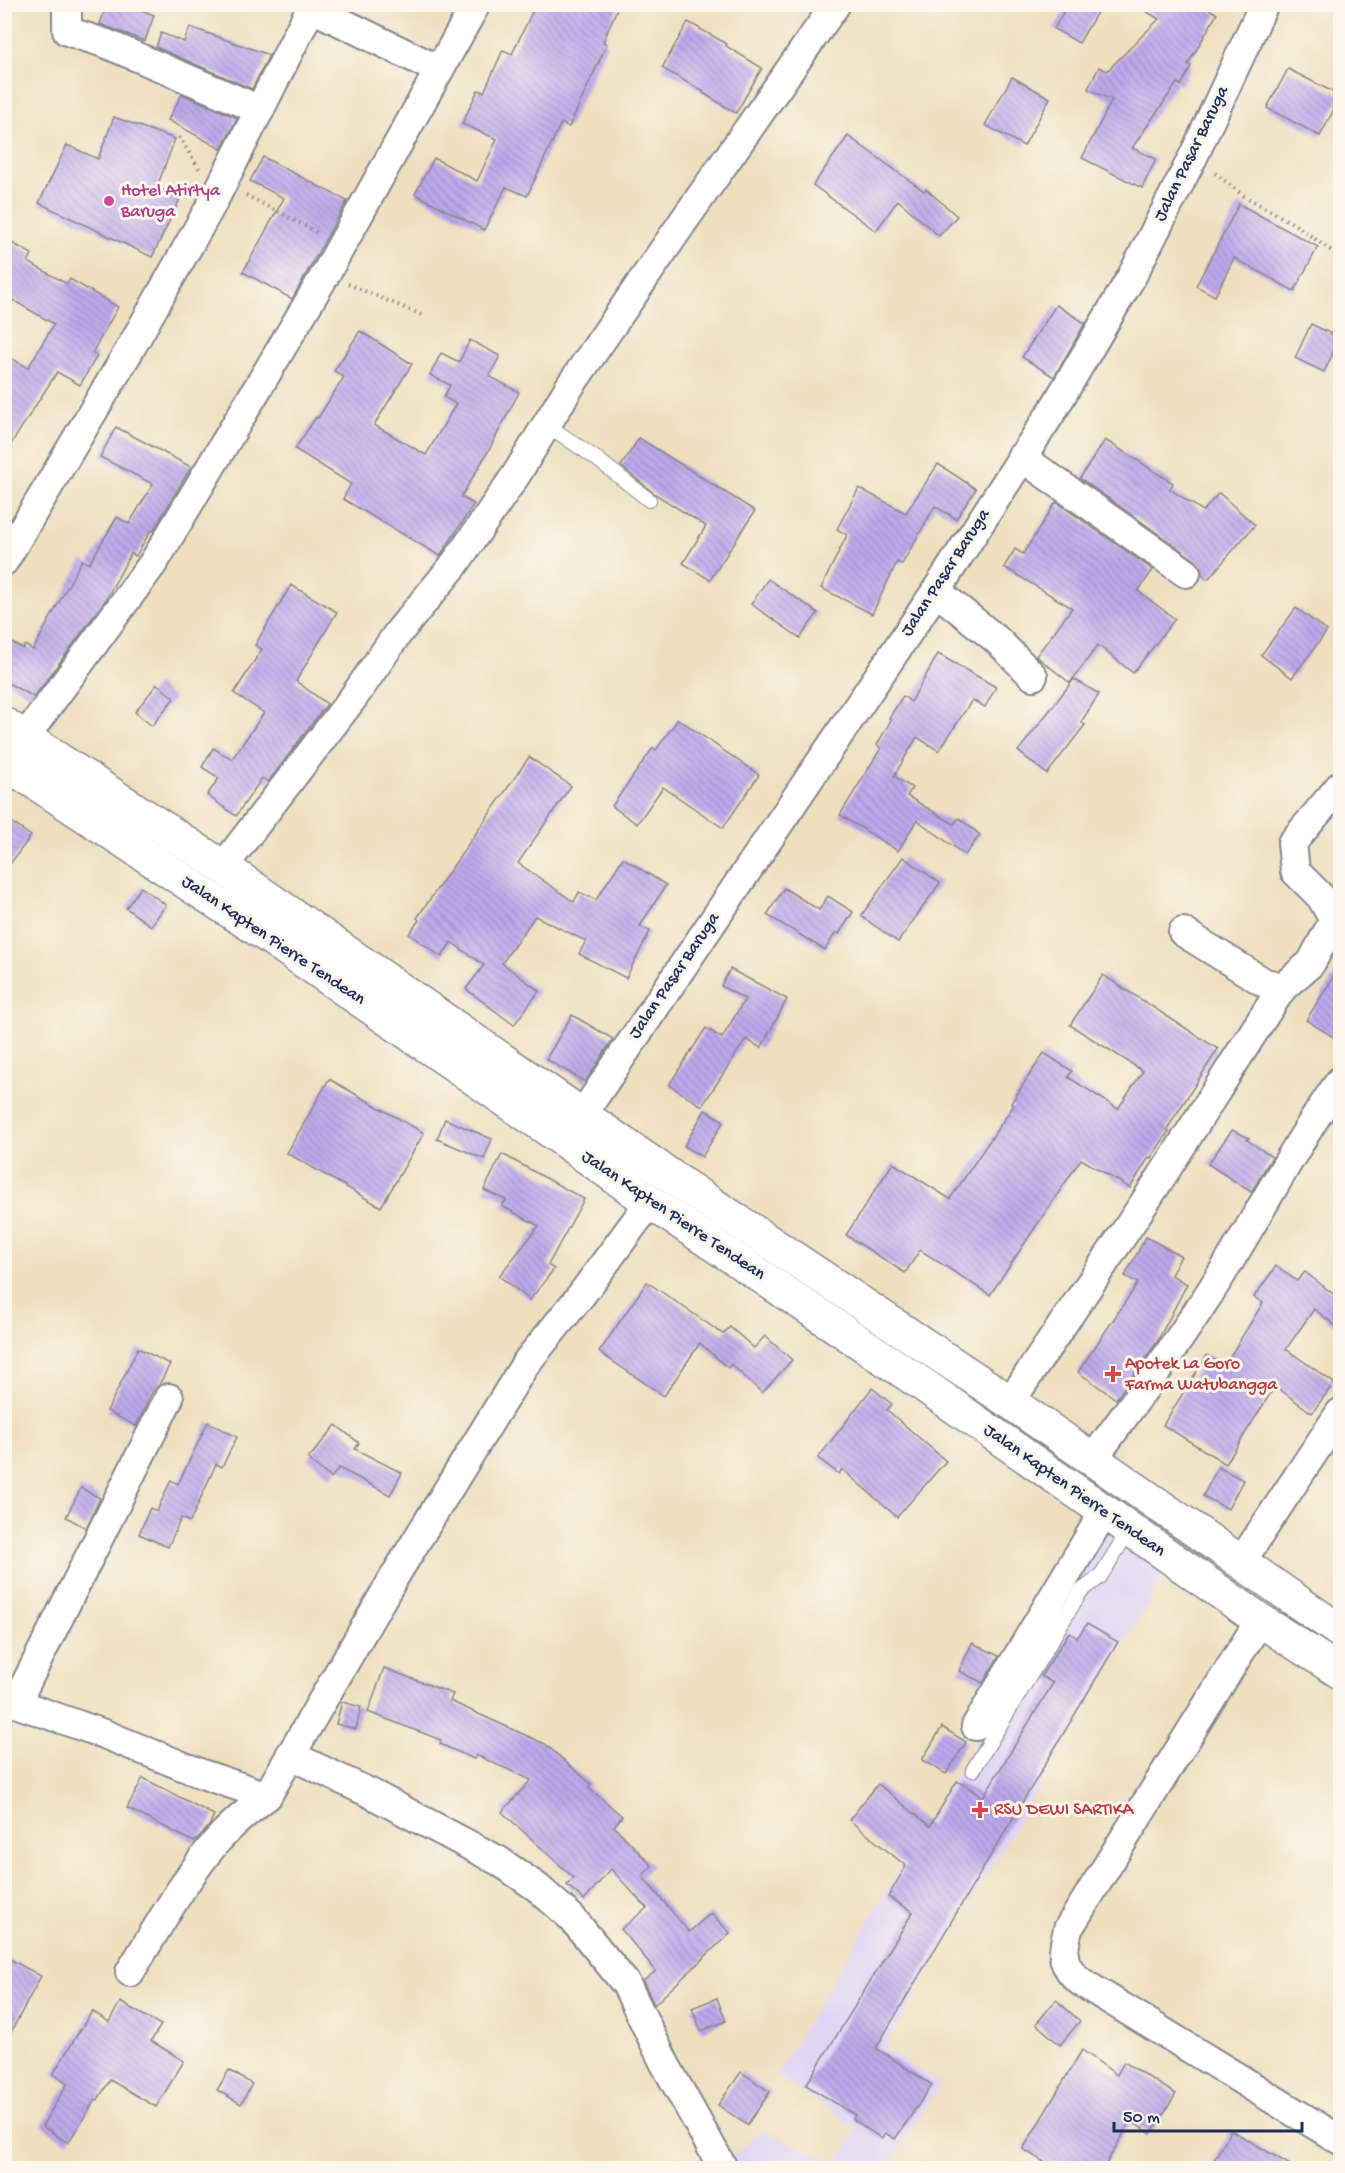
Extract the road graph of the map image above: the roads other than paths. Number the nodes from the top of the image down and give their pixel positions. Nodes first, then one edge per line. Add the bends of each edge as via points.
1 (68, 4) edge
2 (476, 4) edge
3 (836, 4) edge
4 (1264, 4) edge
5 (312, 6) edge
6 (439, 70) junction
7 (260, 110) junction
8 (547, 425) junction
9 (1021, 457) junction
10 (649, 500) dead end
11 (4, 561) edge
12 (1186, 573) dead end
13 (936, 591) junction
14 (1033, 676) dead end
15 (15, 731) edge
16 (4, 762) edge
17 (1341, 786) edge
18 (223, 867) junction
19 (1183, 932) dead end
20 (1283, 987) junction
21 (1341, 1081) edge
22 (583, 1114) junction
23 (564, 1141) junction
24 (650, 1202) junction
25 (169, 1398) dead end
26 (1010, 1402) junction
27 (1341, 1413) edge
28 (1093, 1460) junction
29 (1117, 1521) junction
30 (1241, 1562) junction
31 (1260, 1620) junction
32 (1341, 1630) edge
33 (1341, 1672) edge
34 (10, 1701) edge
35 (975, 1726) dead end
36 (290, 1755) junction
37 (974, 1770) dead end
38 (267, 1796) junction
39 (130, 1972) dead end
40 (1341, 2140) edge
41 (723, 2169) edge

1 - 7 street via 67,32 107,44
2 - 6 street
3 - 8 street via 570,386
4 - 9 street, Jalan Pasar Baruga via 1132,276
5 - 6 street
5 - 7 street
6 - 15 street via 325,275 154,562
7 - 11 street via 129,351
8 - 10 lane
8 - 18 street via 454,565 398,633
9 - 12 street
9 - 13 street, Jalan Pasar Baruga
13 - 14 street via 997,640
13 - 22 street, Jalan Pasar Baruga
15 - 18 highway, Jalan Kapten Pierre Tendean
16 - 23 highway, Jalan Kapten Pierre Tendean via 220,904
17 - 20 street via 1292,843 1295,871 1321,897 1334,920 1311,963
18 - 22 highway, Jalan Kapten Pierre Tendean
19 - 20 street via 1264,983
20 - 26 street
21 - 28 street via 1180,1338
22 - 23 street, Jalan Pasar Baruga
22 - 26 highway, Jalan Kapten Pierre Tendean
23 - 24 highway, Jalan Kapten Pierre Tendean
24 - 29 highway, Jalan Kapten Pierre Tendean via 925,1386
24 - 36 street via 526,1363
25 - 34 street
26 - 28 highway, Jalan Kapten Pierre Tendean
27 - 30 street
28 - 30 highway, Jalan Kapten Pierre Tendean
29 - 31 highway, Jalan Kapten Pierre Tendean
29 - 35 street
29 - 37 lane via 1100,1577 1081,1591
30 - 32 highway, Jalan Kapten Pierre Tendean
31 - 33 highway, Jalan Kapten Pierre Tendean
31 - 40 street via 1068,1929 1062,1952 1065,1964 1082,1982
34 - 38 street
36 - 38 street
36 - 41 street via 499,1861 572,1918 626,1984 664,2064
38 - 39 street via 217,1841

